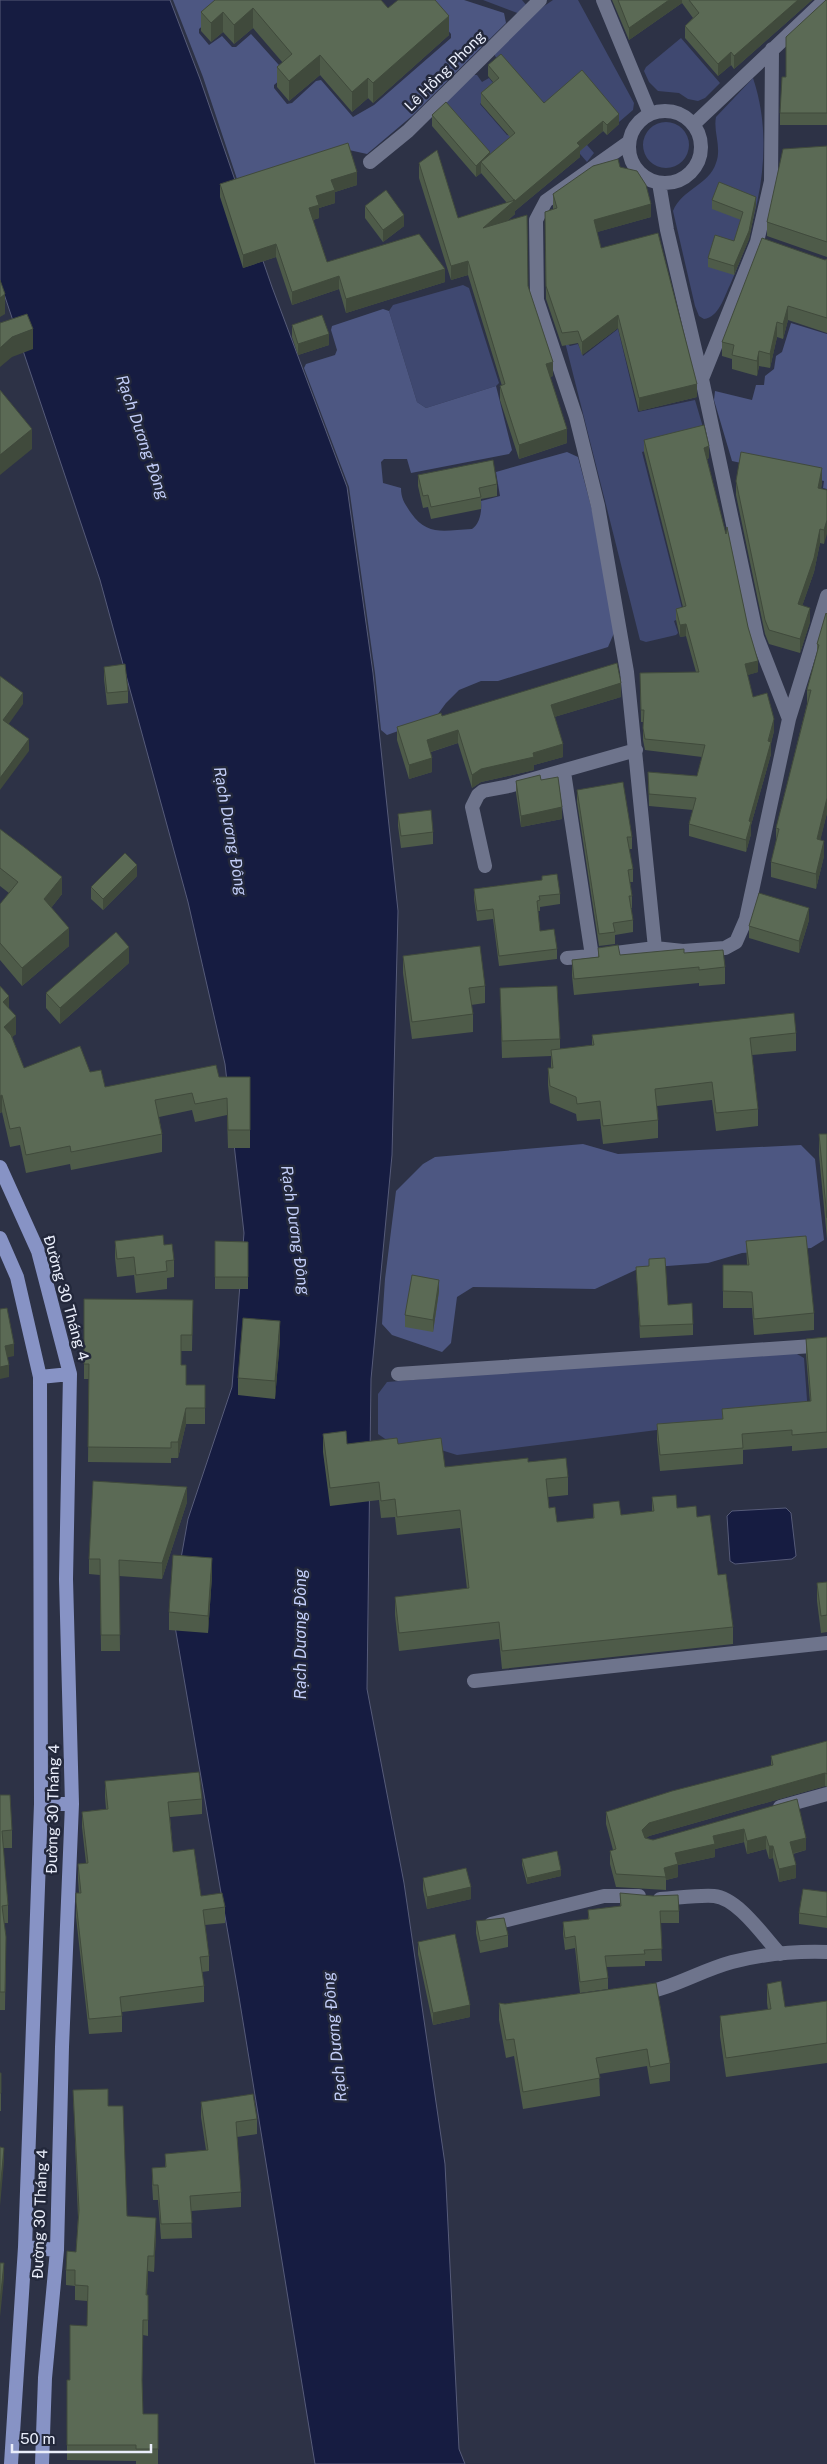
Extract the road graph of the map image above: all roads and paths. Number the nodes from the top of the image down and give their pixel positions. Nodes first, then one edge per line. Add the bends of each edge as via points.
1 (540, 0) edge
2 (603, 0) edge
3 (825, 0) edge
4 (772, 49) junction
5 (650, 114) junction
6 (694, 124) junction
7 (629, 142) junction
8 (370, 162) dead end
9 (659, 183) junction
10 (757, 242) junction
11 (774, 248) edge
12 (702, 379) junction
13 (827, 596) edge
14 (789, 719) junction
15 (636, 750) junction
16 (564, 772) junction
17 (485, 866) dead end
18 (655, 948) junction
19 (592, 956) junction
20 (567, 958) dead end
21 (0, 1167) edge
22 (0, 1238) edge
23 (827, 1345) edge
24 (70, 1374) junction
25 (398, 1374) dead end
26 (40, 1377) junction
27 (827, 1643) edge
28 (474, 1681) dead end
29 (827, 1794) edge
30 (41, 1804) junction
31 (72, 1804) junction
32 (771, 1810) edge
33 (491, 1924) edge
34 (827, 1952) edge
35 (780, 1954) junction
36 (622, 1996) edge
37 (25, 2246) junction
38 (57, 2250) junction
39 (11, 2464) edge
40 (42, 2464) edge

1 - 8 street, Lê Hồng Phong via 408,131
2 - 5 street
3 - 4 street
4 - 6 street
4 - 10 street via 771,181
5 - 6 street via 674,111
5 - 7 street via 635,128
6 - 9 street via 702,146 697,166 678,181
7 - 9 street via 632,163 644,178
7 - 15 street via 546,201 536,220 535,237 537,300 576,416 598,506 627,672
9 - 12 street via 666,230
10 - 11 street
10 - 12 street
12 - 14 street via 757,637
13 - 14 street
14 - 18 street via 742,934 725,948 683,951
15 - 16 street
15 - 18 street
16 - 17 street via 483,791 478,795 472,807
16 - 19 street
18 - 19 street
19 - 20 street
21 - 24 main road, Đường 30 Tháng 4 via 38,1251
22 - 26 main road, Đường 30 Tháng 4 via 17,1277
23 - 25 street
24 - 26 main road
24 - 31 main road, Đường 30 Tháng 4 via 66,1579
26 - 30 main road, Đường 30 Tháng 4
27 - 28 street
29 - 32 street
30 - 31 main road
30 - 37 main road, Đường 30 Tháng 4
31 - 38 main road, Đường 30 Tháng 4
33 - 35 street via 620,1894 653,1899 716,1896 740,1909
34 - 35 street
35 - 36 street via 732,1962 668,1988
37 - 38 main road
37 - 39 main road, Đường 30 Tháng 4
38 - 40 main road, Đường 30 Tháng 4 via 45,2378

